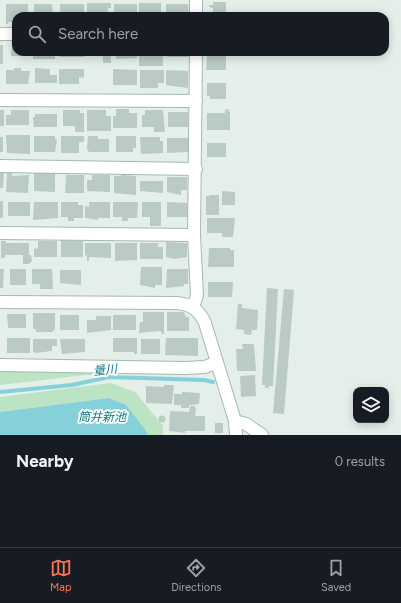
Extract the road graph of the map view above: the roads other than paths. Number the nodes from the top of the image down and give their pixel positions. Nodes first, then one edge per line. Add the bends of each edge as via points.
1 (196, 0) edge
2 (196, 12) edge
3 (0, 34) edge
4 (12, 34) edge
5 (196, 56) edge
6 (0, 100) edge
7 (196, 101) junction
8 (0, 166) edge
9 (196, 168) junction
10 (0, 233) edge
11 (194, 234) junction
12 (0, 302) edge
13 (193, 308) junction
14 (217, 362) junction
15 (0, 365) edge
16 (235, 421) junction
17 (236, 435) edge
18 (262, 435) edge

1 - 2 street
3 - 4 street
5 - 7 street
6 - 7 street
7 - 9 street
8 - 9 street
9 - 11 street
10 - 11 street
11 - 13 street via 197,294
12 - 13 street via 176,303
13 - 14 street via 200,313 205,323
14 - 15 street via 205,367 185,368
14 - 16 street
16 - 17 street
16 - 18 street via 246,424

